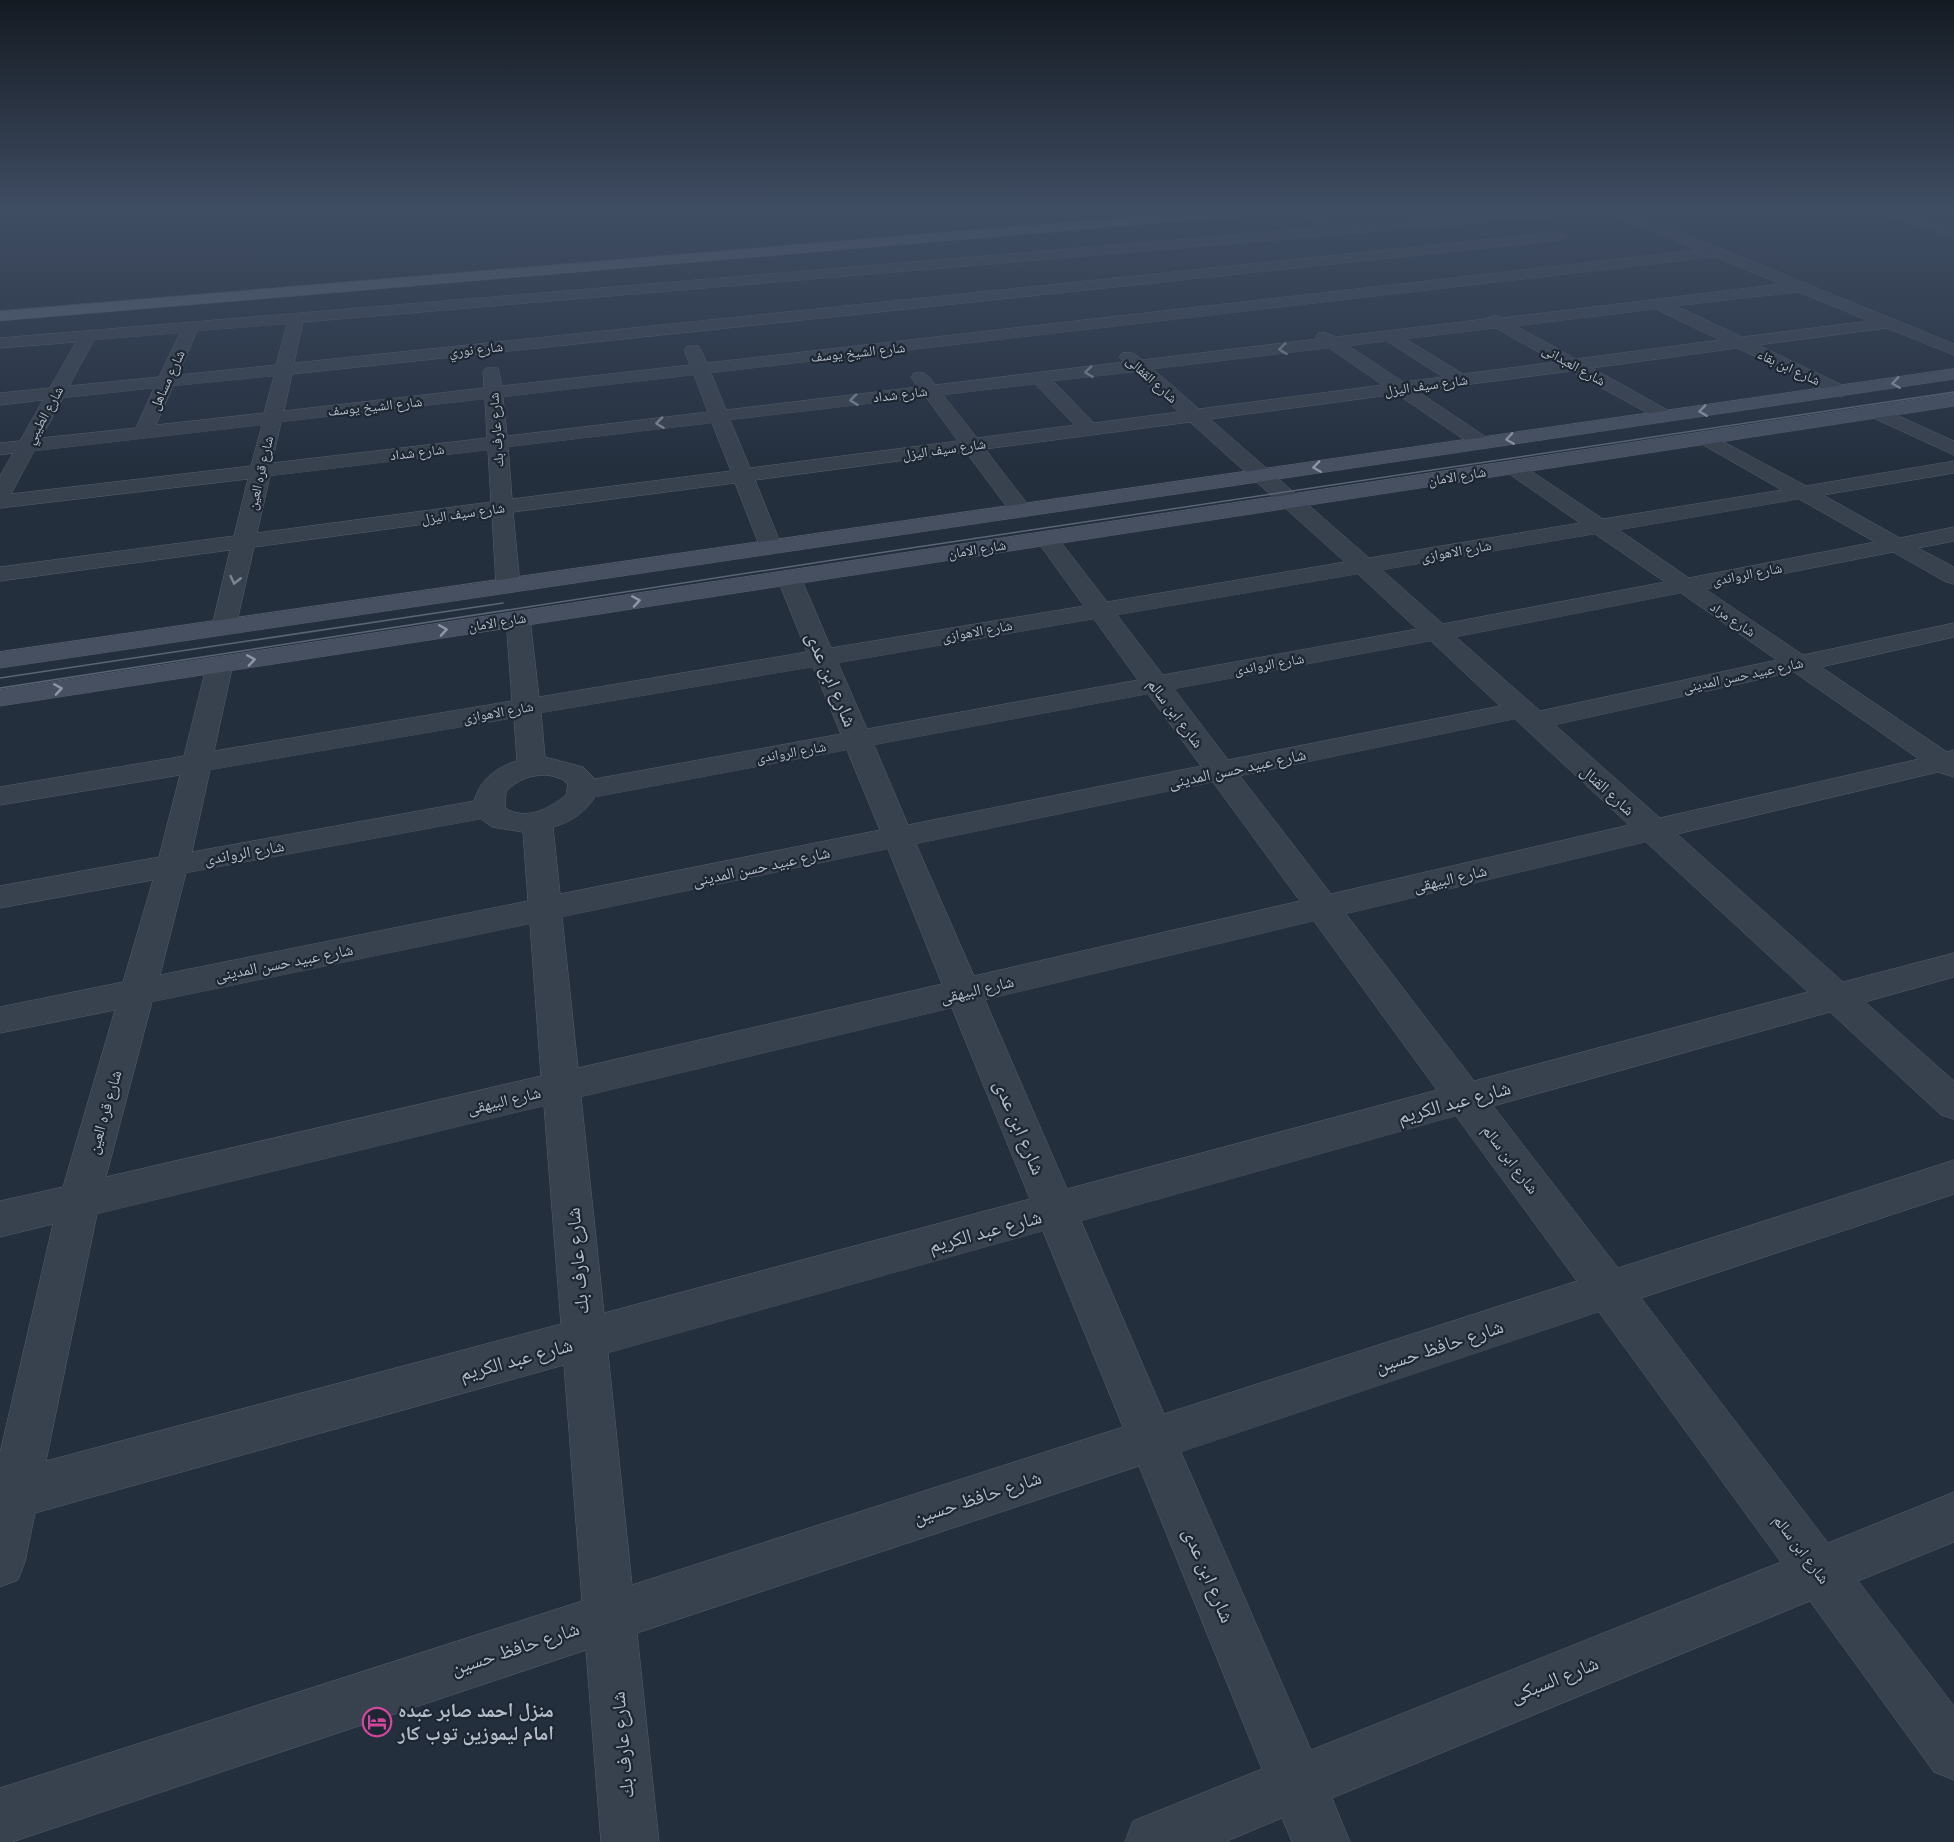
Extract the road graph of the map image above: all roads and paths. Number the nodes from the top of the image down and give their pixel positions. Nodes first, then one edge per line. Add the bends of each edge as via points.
1 (165, 294) edge
2 (260, 294) edge
3 (485, 294) edge
4 (590, 294) edge
5 (663, 294) edge
6 (858, 294) edge
7 (1026, 294) edge
8 (1059, 294) edge
9 (1259, 294) edge
10 (1357, 294) edge
11 (1447, 294) edge
12 (1635, 294) dead end
13 (1741, 294) edge
14 (1816, 294) edge
15 (567, 296) junction
16 (1451, 296) dead end
17 (486, 303) junction
18 (1274, 304) junction
19 (1657, 304) junction
20 (1470, 307) dead end
21 (0, 308) edge
22 (0, 316) edge
23 (1293, 317) dead end
24 (772, 318) junction
25 (296, 319) junction
26 (878, 321) junction
27 (389, 323) junction
28 (1498, 323) junction
29 (1889, 323) junction
30 (1093, 325) junction
31 (191, 327) junction
32 (684, 328) junction
33 (1312, 330) dead end
34 (88, 336) junction
35 (1390, 336) junction
36 (576, 340) junction
37 (1332, 343) junction
38 (1740, 343) junction
39 (2, 345) edge
40 (490, 348) junction
41 (898, 348) junction
42 (1954, 350) edge
43 (387, 359) junction
44 (796, 359) junction
45 (1574, 365) junction
46 (1138, 366) junction
47 (284, 369) junction
48 (701, 370) junction
49 (1954, 374) edge
50 (1040, 378) junction
51 (1460, 380) junction
52 (166, 382) junction
53 (584, 383) junction
54 (1400, 388) junction
55 (931, 391) junction
56 (1840, 391) junction
57 (56, 393) junction
58 (493, 393) junction
59 (0, 399) edge
60 (1954, 400) edge
61 (384, 405) junction
62 (1876, 412) junction
63 (719, 416) junction
64 (1192, 416) junction
65 (1665, 416) junction
66 (273, 418) junction
67 (1090, 430) junction
68 (143, 433) junction
69 (1705, 438) junction
70 (497, 443) junction
71 (1482, 443) junction
72 (972, 445) junction
73 (27, 446) junction
74 (0, 449) edge
75 (1954, 449) edge
76 (381, 457) junction
77 (1512, 467) junction
78 (1954, 467) edge
79 (261, 471) junction
80 (1262, 475) junction
81 (743, 476) junction
82 (1803, 493) junction
83 (0, 495) edge
84 (1291, 501) junction
85 (0, 502) edge
86 (502, 508) junction
87 (1033, 524) junction
88 (1599, 527) junction
89 (1954, 534) edge
90 (244, 542) junction
91 (1897, 545) junction
92 (780, 562) junction
93 (1363, 567) junction
94 (0, 574) edge
95 (1954, 577) edge
96 (508, 585) junction
97 (1684, 585) junction
98 (1100, 611) junction
99 (518, 619) junction
100 (224, 626) junction
101 (1954, 630) edge
102 (1436, 633) junction
103 (823, 657) junction
104 (0, 660) edge
105 (1798, 663) junction
106 (220, 664) junction
107 (1155, 685) junction
108 (0, 698) edge
109 (527, 707) junction
110 (1527, 716) junction
111 (857, 739) junction
112 (197, 762) junction
113 (1950, 763) edge
114 (532, 767) junction
115 (1220, 772) junction
116 (584, 790) junction
117 (0, 796) edge
118 (488, 808) junction
119 (537, 823) junction
120 (1653, 830) junction
121 (898, 837) junction
122 (173, 865) junction
123 (0, 897) edge
124 (1322, 908) junction
125 (545, 910) junction
126 (1954, 965) edge
127 (139, 992) junction
128 (964, 992) junction
129 (1837, 997) junction
130 (0, 1020) edge
131 (561, 1086) junction
132 (1466, 1099) junction
133 (1954, 1104) edge
134 (1954, 1177) edge
135 (79, 1201) junction
136 (1056, 1211) junction
137 (0, 1219) edge
138 (1609, 1290) junction
139 (585, 1340) junction
140 (1152, 1440) junction
141 (15, 1494) junction
142 (1954, 1517) edge
143 (0, 1562) edge
144 (1819, 1572) junction
145 (610, 1617) junction
146 (1954, 1752) edge
147 (1297, 1784) junction
148 (0, 1817) edge
149 (630, 1842) edge
150 (1154, 1842) edge
151 (1321, 1842) edge

1 - 21 main road
2 - 22 main road
3 - 17 street, شارع عارف بك
4 - 15 street
5 - 32 street, شارع ابن عدى
6 - 26 street, شارع ابن سالم
7 - 26 street, شارع نوري
8 - 30 street, شارع القفالى
9 - 18 street
10 - 18 street, شارع الشيخ يوسف
11 - 16 street
12 - 19 street, شارع ابن بقاء
13 - 19 street, شارع شداد
14 - 29 street
15 - 17 street
15 - 36 street
17 - 27 street
17 - 40 street, شارع عارف بك
18 - 23 street
18 - 30 street, شارع الشيخ يوسف
19 - 28 street, شارع شداد
19 - 38 street, شارع ابن بقاء
20 - 28 street, شارع العبدانى
24 - 26 street, شارع نوري
24 - 32 street, شارع نوري
24 - 44 street
25 - 27 street
25 - 31 street
25 - 47 street, شارع قره العين
26 - 41 street, شارع ابن سالم
27 - 43 street
28 - 35 street, شارع شداد
28 - 45 street, شارع العبدانى
29 - 38 street, شارع سيف اليزل
29 - 42 street
30 - 41 street, شارع الشيخ يوسف
30 - 46 street, شارع القفالى
31 - 34 street
31 - 52 street, شارع مساهل
32 - 36 street, شارع نوري
32 - 48 street, شارع ابن عدى
33 - 37 street
34 - 39 street
34 - 57 street, شارع الطيبي
35 - 37 street, شارع شداد
35 - 51 street
36 - 40 street, شارع نوري
36 - 53 street
37 -> 46 street, شارع شداد
37 - 54 street
38 - 45 street, شارع سيف اليزل
38 - 56 street, شارع ابن بقاء
40 - 43 street, شارع نوري
40 - 58 street, شارع عارف بك
41 - 44 street, شارع الشيخ يوسف
41 - 55 street, شارع ابن سالم
43 - 47 street, شارع نوري
43 - 61 street
44 - 48 street, شارع الشيخ يوسف
45 - 51 street, شارع سيف اليزل
45 - 65 street, شارع العبدانى
46 -> 50 street, شارع شداد
46 - 64 street, شارع القفالى
47 - 52 street, شارع نوري
47 - 66 street, شارع قره العين
48 - 53 street, شارع الشيخ يوسف
48 - 63 street, شارع ابن عدى
49 -> 56 street, شارع الامان
50 - 55 street, شارع شداد
50 - 67 street
51 - 54 street, شارع سيف اليزل
52 - 57 street, شارع نوري
52 - 68 street, شارع مساهل
53 - 58 street, شارع الشيخ يوسف
54 - 64 street, شارع سيف اليزل
54 - 71 street
55 -> 63 street, شارع شداد
55 - 72 street, شارع ابن سالم
56 -> 65 street, شارع الامان
57 - 59 street, شارع نوري
57 - 73 street, شارع الطيبي
58 - 61 street, شارع الشيخ يوسف
58 - 70 street, شارع عارف بك
60 - 62 street, شارع الامان
61 - 66 street, شارع الشيخ يوسف
61 - 76 street
62 - 69 street, شارع الامان
62 - 75 street
63 -> 70 street, شارع شداد
63 - 81 street, شارع ابن عدى
64 - 67 street, شارع سيف اليزل
64 - 80 street, شارع القفالى
65 -> 71 street, شارع الامان
66 - 68 street, شارع الشيخ يوسف
66 - 79 street, شارع قره العين
67 - 72 street, شارع سيف اليزل
68 - 73 street, شارع الشيخ يوسف
69 - 77 street, شارع الامان
69 - 82 street
70 - 76 street, شارع شداد
70 - 86 street, شارع عارف بك
71 -> 80 street, شارع الامان
72 - 81 street, شارع سيف اليزل
72 - 87 street, شارع ابن سالم
73 - 74 street, شارع الشيخ يوسف
73 - 83 street, شارع الطيبي
76 - 79 street, شارع شداد
77 - 84 street, شارع الامان
77 - 88 street, شارع مراد
78 - 82 street, شارع الاهوازى
79 - 85 street, شارع شداد
79 - 90 street, شارع قره العين
80 - 84 street, شارع القنال
80 - 87 street, شارع الامان
81 - 86 street, شارع سيف اليزل
81 - 92 street, شارع ابن عدى
82 - 88 street, شارع الاهوازى
82 - 91 street
84 - 87 street, شارع الامان
84 - 93 street, شارع القنال
86 - 90 street, شارع سيف اليزل
86 - 96 street, شارع عارف بك
87 - 92 street, شارع الامان
87 - 92 street, شارع الامان
87 - 98 street, شارع ابن سالم
88 - 93 street, شارع الاهوازى
88 - 97 street, شارع مراد
89 - 91 street, شارع الرواندى
90 - 94 street, شارع سيف اليزل
90 -> 100 street, شارع قره العين
91 - 95 street
91 - 97 street, شارع الرواندى
92 - 96 street, شارع الامان
99 -> 92 street, شارع الامان
92 - 103 street, شارع ابن عدى
93 - 98 street, شارع الاهوازى
93 - 102 street, شارع القنال
96 - 100 street, شارع الامان
97 - 102 street, شارع الرواندى
97 - 105 street, شارع مراد
98 - 103 street, شارع الاهوازى
98 - 107 street, شارع ابن سالم
106 -> 99 street, شارع الامان
99 - 109 street
100 - 104 street, شارع الامان
101 - 105 street, شارع عبيد حسن المدينى
102 - 107 street, شارع الرواندى
102 - 110 street, شارع القنال
103 - 109 street, شارع الاهوازى
103 - 111 street, شارع ابن عدى
105 - 110 street, شارع عبيد حسن المدينى
105 - 113 street, شارع مراد
108 -> 106 street, شارع الامان
106 - 112 street, شارع قره العين
107 - 111 street, شارع الرواندى
107 - 115 street, شارع ابن سالم
109 - 112 street, شارع الاهوازى
109 - 114 street
110 - 115 street, شارع عبيد حسن المدينى
110 - 120 street, شارع القنال
111 - 116 street, شارع الرواندى
111 - 121 street, شارع ابن عدى
112 - 117 street, شارع الاهوازى
112 - 122 street, شارع قره العين
113 - 120 street, شارع البيهقى
114 - 116 street via 570,770 581,778
114 - 118 street via 516,771 492,788
115 - 121 street, شارع عبيد حسن المدينى
115 - 124 street, شارع ابن سالم
116 - 119 street via 569,810
118 - 119 street via 498,818
118 - 122 street, شارع الرواندى
119 - 125 street, شارع عارف بك
120 - 124 street, شارع البيهقى
120 - 129 street, شارع القنال
121 - 125 street, شارع عبيد حسن المدينى
121 - 128 street, شارع ابن عدى
122 - 123 street, شارع الرواندى
122 - 127 street, شارع قره العين
124 - 128 street, شارع البيهقى
124 - 132 street, شارع ابن سالم
125 - 127 street, شارع عبيد حسن المدينى
125 - 131 street, شارع عارف بك
126 - 129 street, شارع عبد الكريم
127 - 130 street, شارع عبيد حسن المدينى
127 - 135 street, شارع قره العين
128 - 131 street, شارع البيهقى
128 - 136 street, شارع ابن عدى
129 - 132 street, شارع عبد الكريم
129 - 133 street, شارع القنال
131 - 135 street, شارع البيهقى
131 - 139 street, شارع عارف بك
132 - 136 street, شارع عبد الكريم
132 - 138 street, شارع ابن سالم
134 - 138 street, شارع حافظ حسين
135 - 137 street, شارع البيهقى
135 - 141 street, شارع قره العين
136 - 139 street, شارع عبد الكريم
136 - 140 street, شارع ابن عدى
138 - 140 street, شارع حافظ حسين
138 - 144 street, شارع ابن سالم
139 - 141 street, شارع عبد الكريم
139 - 145 street, شارع عارف بك
140 - 145 street, شارع حافظ حسين
140 - 147 street, شارع ابن عدى
141 - 143 street, شارع قره العين
142 - 144 street, شارع السبكى
144 - 146 street, شارع ابن سالم
144 - 147 street, شارع السبكى
145 - 148 street, شارع حافظ حسين
145 - 149 street, شارع عارف بك
147 - 150 street, شارع السبكى
147 - 151 street, شارع ابن عدى

